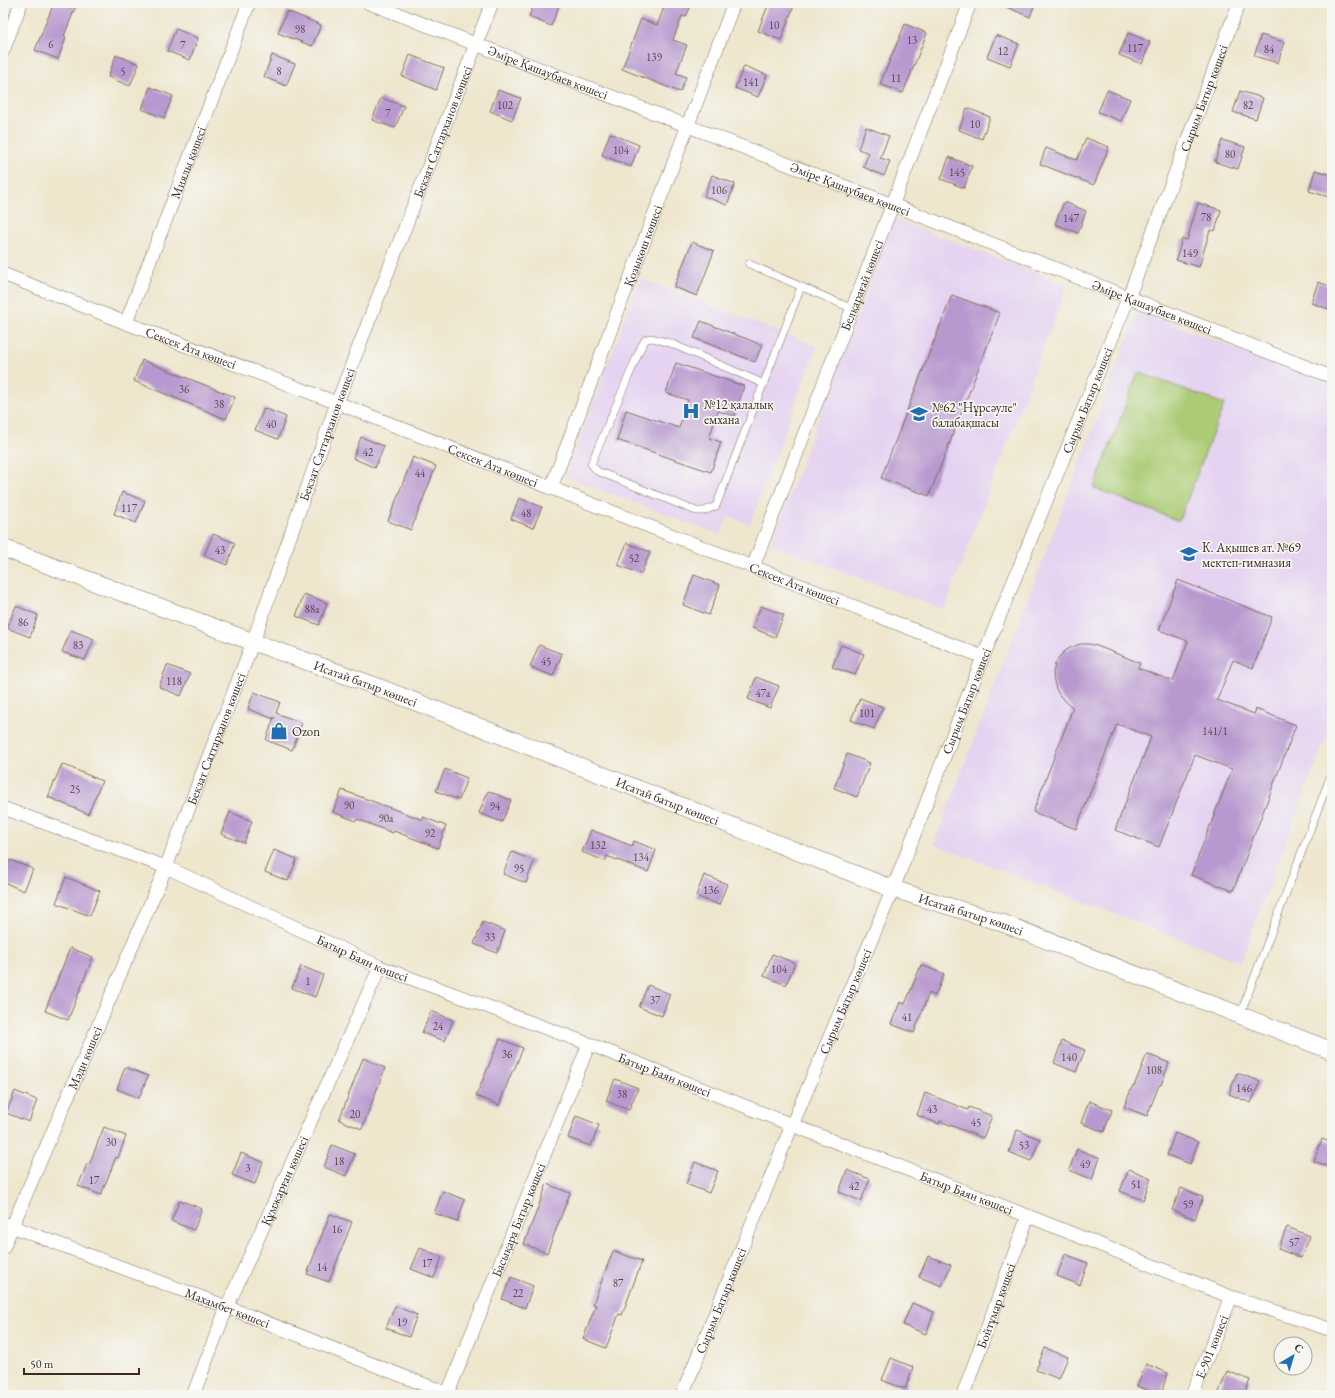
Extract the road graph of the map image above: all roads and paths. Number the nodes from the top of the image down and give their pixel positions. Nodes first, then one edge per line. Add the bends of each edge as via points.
1 (21, 3) edge
2 (248, 3) edge
3 (369, 3) edge
4 (492, 3) edge
5 (734, 3) edge
6 (970, 3) edge
7 (1239, 3) edge
8 (476, 44) junction
9 (3, 50) edge
10 (687, 126) junction
11 (893, 205) junction
12 (749, 264) dead end
13 (3, 274) edge
14 (801, 287) junction
15 (1129, 296) junction
16 (853, 309) junction
17 (126, 322) junction
18 (1332, 377) edge
19 (764, 384) junction
20 (337, 403) junction
21 (551, 488) junction
22 (3, 548) edge
23 (753, 567) junction
24 (254, 642) junction
25 (983, 657) junction
26 (1332, 772) edge
27 (3, 808) edge
28 (166, 867) junction
29 (893, 889) junction
30 (380, 967) junction
31 (1240, 1015) junction
32 (590, 1044) junction
33 (1332, 1051) edge
34 (792, 1125) junction
35 (1028, 1216) junction
36 (7, 1225) edge
37 (3, 1248) edge
38 (1230, 1298) junction
39 (227, 1307) junction
40 (1332, 1330) edge
41 (193, 1395) edge
42 (448, 1395) edge
43 (682, 1395) edge
44 (963, 1395) edge
45 (1192, 1395) edge

1 - 9 street
2 - 17 street, Миялы көшесі
3 - 8 street, Әміре Қашаубаев көшесі
4 - 8 street, Бекзат Саттарханов көшесі
5 - 10 street, Қозыкөш көшесі
6 - 11 street, Белқарағай көшесі
7 - 15 street, Сырым Батыр көшесі
8 - 10 street, Әміре Қашаубаев көшесі
8 - 20 street, Бекзат Саттарханов көшесі
10 - 11 street, Әміре Қашаубаев көшесі
10 - 21 street, Қозыкөш көшесі
11 - 15 street, Әміре Қашаубаев көшесі
11 - 16 street, Белқарағай көшесі
12 - 14 lane
13 - 17 street, Сексек Ата көшесі
14 - 16 lane
14 - 19 lane
15 - 18 street, Әміре Қашаубаев көшесі
15 - 25 street, Сырым Батыр көшесі
16 - 23 street, Белқарағай көшесі
17 - 20 street, Сексек Ата көшесі
19 - 19 lane via 670,343 646,339 590,464 606,475 696,511 716,506
20 - 21 street, Сексек Ата көшесі
20 - 24 street, Бекзат Саттарханов көшесі
21 - 23 street, Сексек Ата көшесі
22 - 24 street, Исатай батыр көшесі
23 - 25 street, Сексек Ата көшесі
24 - 28 street, Бекзат Саттарханов көшесі
24 - 29 street, Исатай батыр көшесі via 370,684
25 - 29 street, Сырым Батыр көшесі
26 - 31 lane
27 - 28 street, Батыр Баян көшесі
28 - 30 street, Батыр Баян көшесі
28 - 36 street, Мәди көшесі
29 - 31 street, Исатай батыр көшесі via 1000,922
29 - 34 street, Сырым Батыр көшесі
30 - 32 street, Батыр Баян көшесі
30 - 39 street, Құмжарған көшесі
31 - 33 street, Исатай батыр көшесі
32 - 34 street, Батыр Баян көшесі
32 - 42 street, Басықара Батыр көшесі
34 - 35 street, Батыр Баян көшесі
34 - 43 street, Сырым Батыр көшесі
35 - 38 street, Батыр Баян көшесі
35 - 44 street, Бойтұмар көшесі
36 - 37 street, Мәди көшесі
36 - 39 street, Махамбет көшесі
38 - 40 street, Батыр Баян көшесі
38 - 45 street, Е-901 көшесі
39 - 41 street, Құмжарған көшесі
39 - 42 street, Махамбет көшесі

